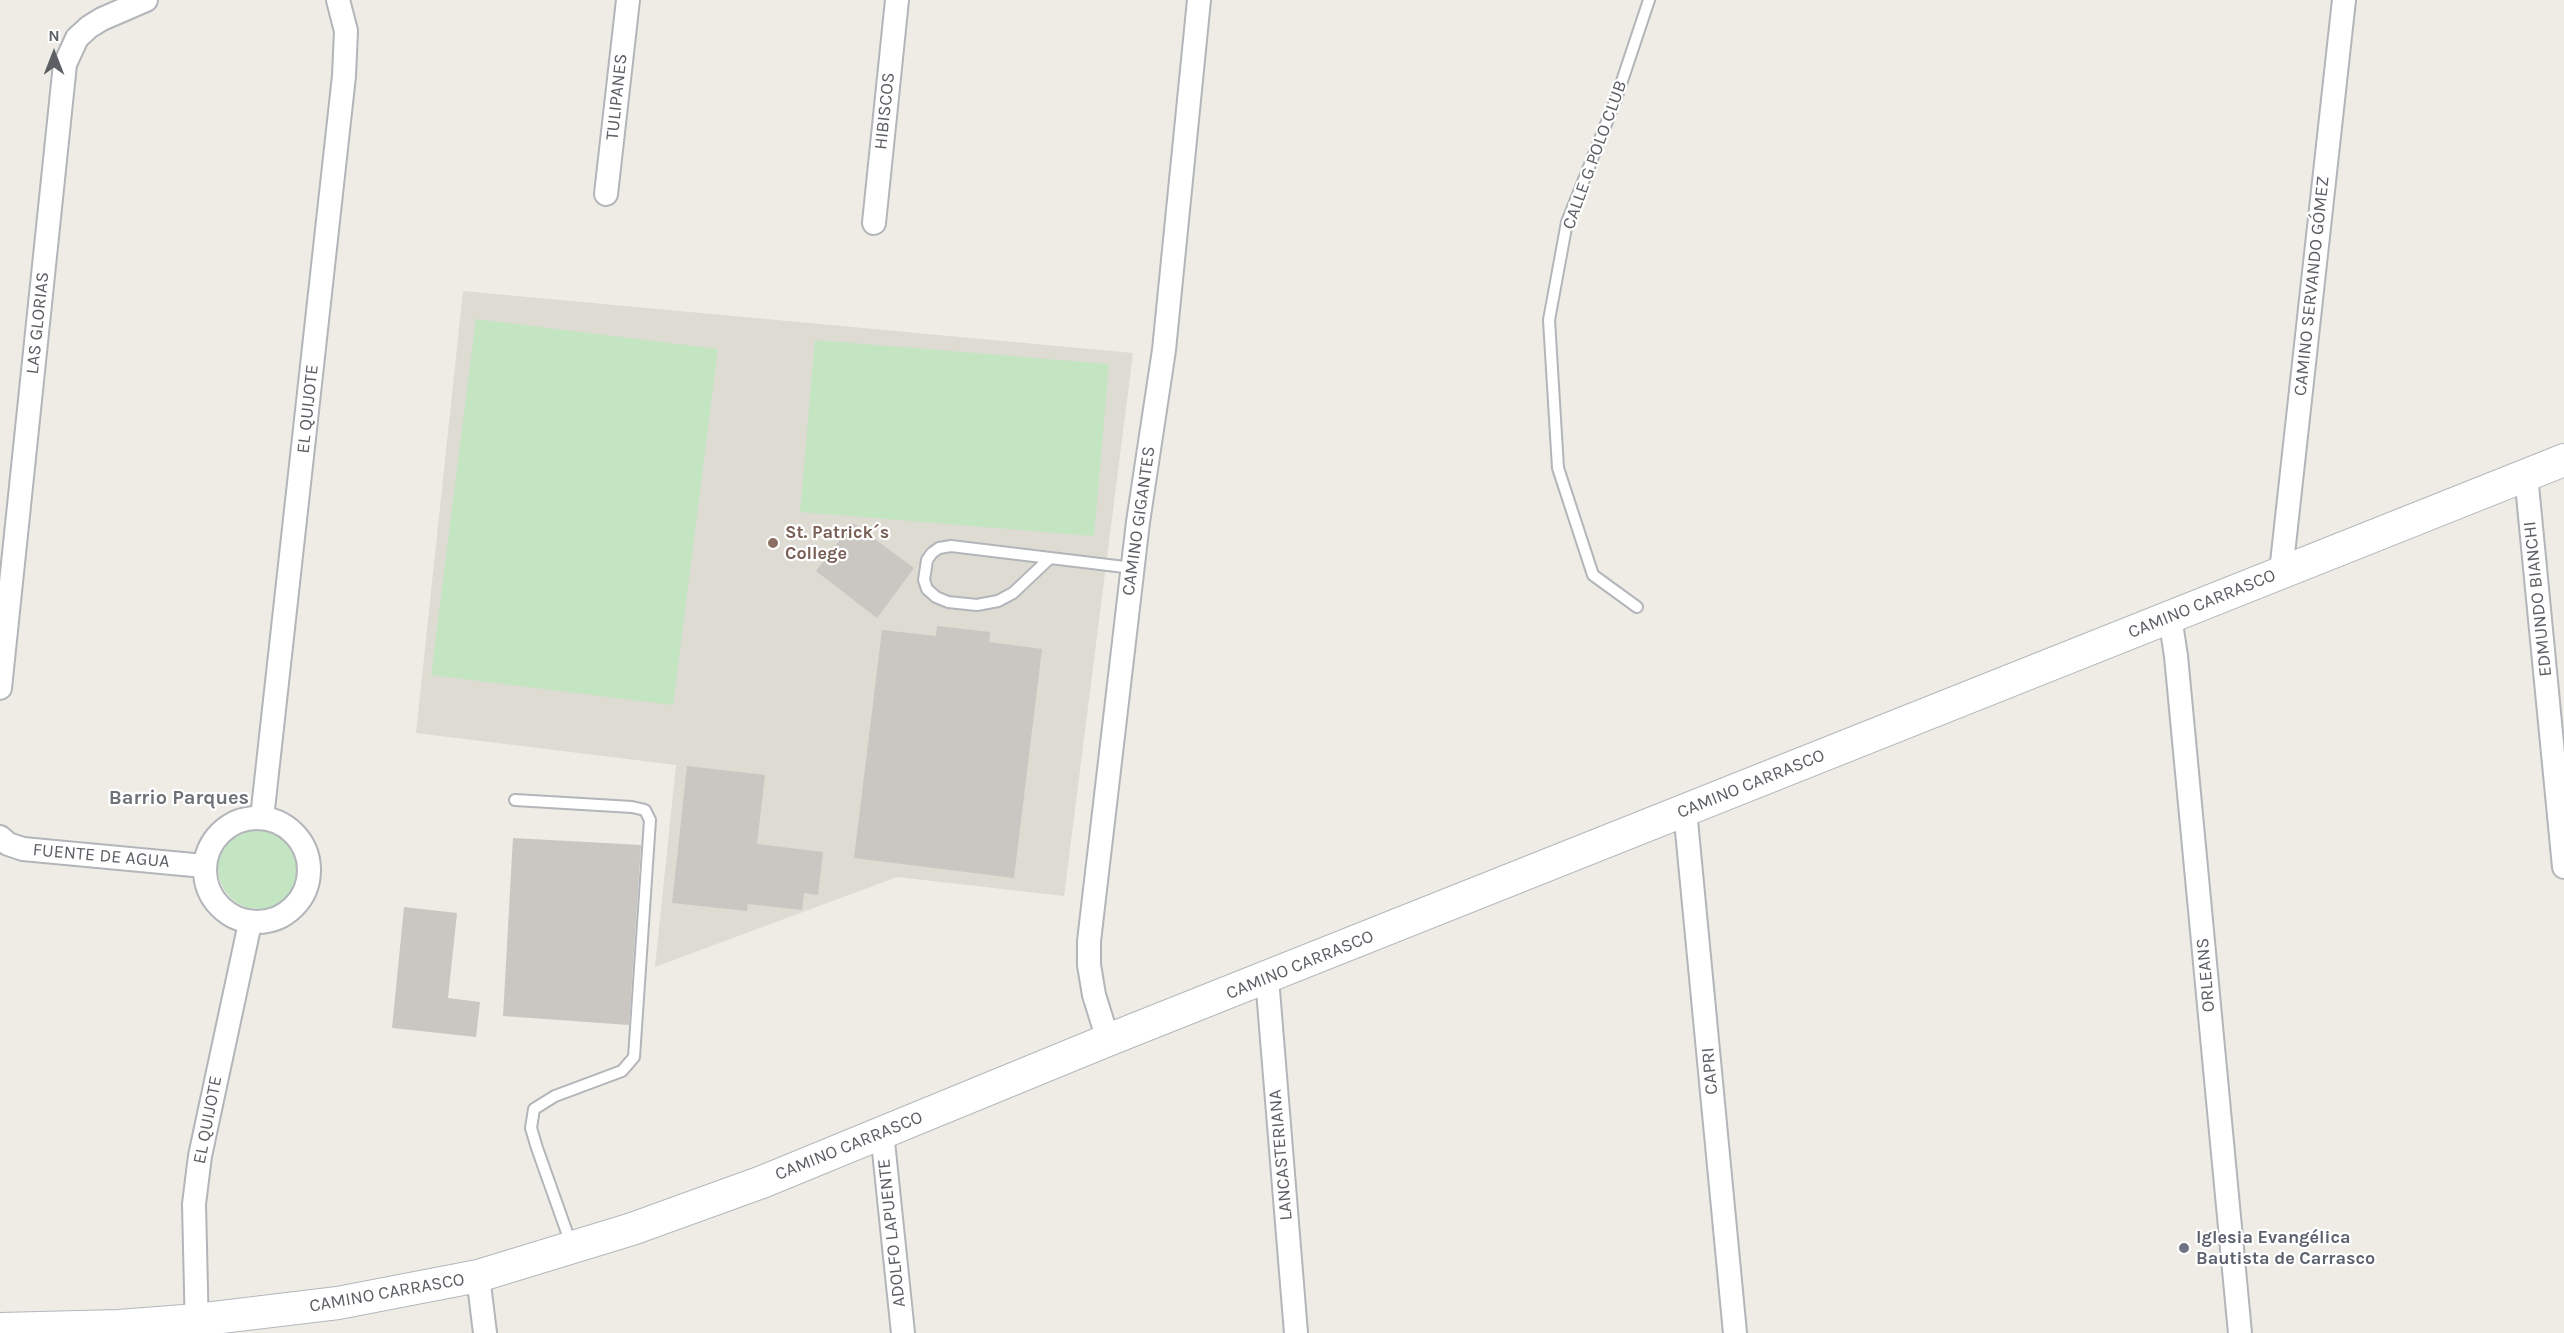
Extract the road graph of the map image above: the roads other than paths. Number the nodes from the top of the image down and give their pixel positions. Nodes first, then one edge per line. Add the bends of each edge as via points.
1 (146, 0) edge
2 (338, 0) edge
3 (628, 0) edge
4 (897, 0) edge
5 (1199, 0) edge
6 (1649, 0) edge
7 (2344, 0) edge
8 (606, 194) dead end
9 (874, 222) dead end
10 (2564, 460) edge
11 (2526, 475) junction
12 (1049, 559) junction
13 (1132, 568) junction
14 (2281, 572) junction
15 (1637, 607) dead end
16 (2170, 617) junction
17 (0, 688) edge
18 (516, 800) dead end
19 (1685, 810) junction
20 (262, 818) junction
21 (0, 837) edge
22 (204, 866) junction
23 (2564, 867) edge
24 (250, 923) junction
25 (1267, 978) junction
26 (1108, 1040) junction
27 (882, 1132) junction
28 (572, 1247) junction
29 (478, 1276) junction
30 (197, 1327) edge
31 (0, 1329) edge
32 (485, 1333) edge
33 (903, 1333) edge
34 (1296, 1333) edge
35 (1734, 1333) edge
36 (2240, 1333) edge

1 - 17 street, LAS GLORIAS via 89,27 78,38 65,64
2 - 20 street, EL QUIJOTE via 346,31 344,76
3 - 8 street, TULIPANES
4 - 9 street, HIBISCOS
5 - 13 street, CAMINO GIGANTES via 1164,350
6 - 15 lane, CALLE G POLO CLUB via 1616,99 1567,222 1550,320 1558,468 1593,575
7 - 14 street, CAMINO SERVANDO GÓMEZ
10 - 11 main road, CAMINO CARRASCO
11 - 14 main road, CAMINO CARRASCO
11 - 23 street, EDMUNDO BIANCHI
12 - 12 lane via 951,546 939,548 927,560 924,580 936,597 977,605 1013,593
12 - 13 lane
13 - 26 street, CAMINO GIGANTES via 1089,942 1094,995
14 - 16 main road, CAMINO CARRASCO
16 - 19 main road, CAMINO CARRASCO
16 - 36 street, ORLEANS
18 - 28 lane via 632,807 645,810 650,820 634,1057 622,1071 555,1096 534,1109 531,1128
19 - 25 main road, CAMINO CARRASCO
19 - 35 street, CAPRI
20 - 22 street via 232,824 217,836
20 - 24 street via 288,828 301,841 308,858 309,876 294,908 279,918
21 - 22 street, FUENTE DE AGUA via 23,849
22 - 24 street via 204,879 220,908
24 - 30 street, EL QUIJOTE via 200,1156 194,1204
25 - 26 main road, CAMINO CARRASCO
25 - 34 street, LANCASTERIANA
26 - 27 main road, CAMINO CARRASCO
27 - 28 main road, CAMINO CARRASCO via 762,1182
27 - 33 street, ADOLFO LAPUENTE
28 - 29 main road, CAMINO CARRASCO
29 - 30 main road, CAMINO CARRASCO
29 - 32 street
30 - 31 main road, CAMINO CARRASCO

